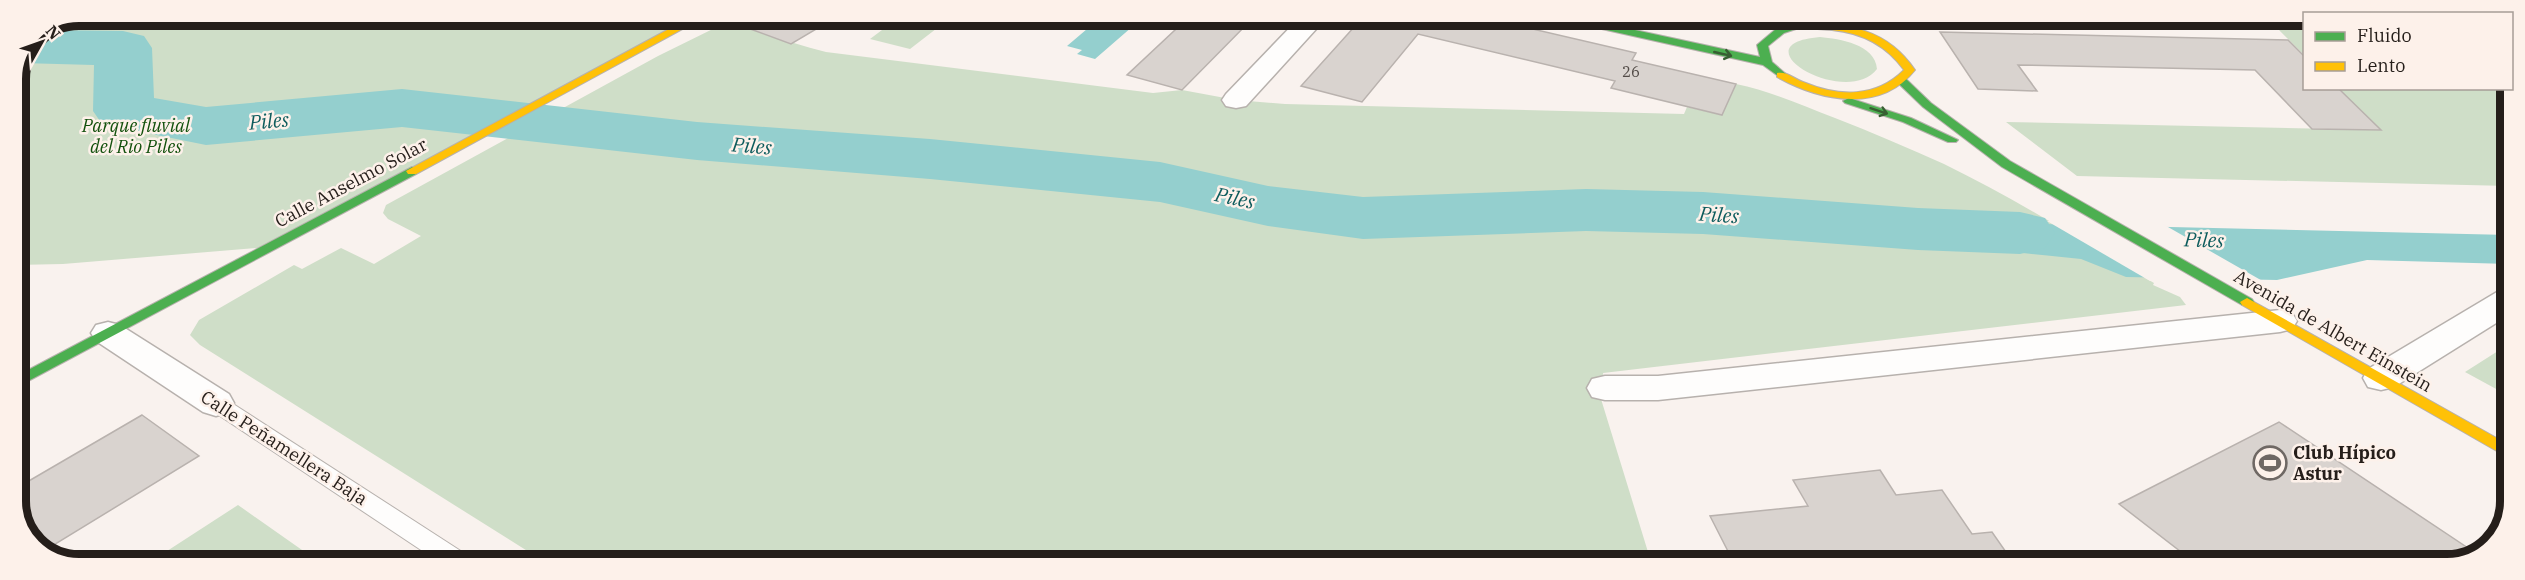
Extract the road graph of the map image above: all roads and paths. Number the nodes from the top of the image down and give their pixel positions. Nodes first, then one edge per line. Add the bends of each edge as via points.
1 (683, 26) edge
2 (1306, 26) edge
3 (1600, 26) edge
4 (1798, 26) edge
5 (1822, 26) edge
6 (1880, 26) edge
7 (1625, 32) junction
8 (1769, 35) junction
9 (1891, 44) junction
10 (1766, 62) junction
11 (1902, 81) junction
12 (1823, 92) junction
13 (1236, 100) dead end
14 (2006, 164) junction
15 (2500, 306) edge
16 (2280, 321) junction
17 (108, 333) junction
18 (26, 377) edge
19 (2381, 378) junction
20 (1605, 388) dead end
21 (216, 403) joint
22 (2500, 447) edge
23 (446, 554) edge

1 - 17 street, Calle Anselmo Solar
2 - 13 street
3 - 7 street
4 - 8 street
5 - 9 street via 1840,27
6 - 9 street
7 - 8 street via 1725,41
7 -> 10 street
8 - 10 street via 1762,45
9 - 11 street via 1905,57 1910,70
10 - 12 street via 1799,85
11 - 12 street via 1882,93 1860,96
11 - 14 street, Avenida de Albert Einstein via 1927,105
12 -> 14 street via 1907,120
14 - 16 street, Avenida de Albert Einstein
15 - 19 street
16 - 19 street, Avenida de Albert Einstein
16 - 20 street via 1658,388
17 - 18 street, Calle Anselmo Solar
17 - 21 street, Calle Peñamellera Baja
19 - 22 street, Avenida de Albert Einstein
21 - 23 lane, Calle Peñamellera Baja

